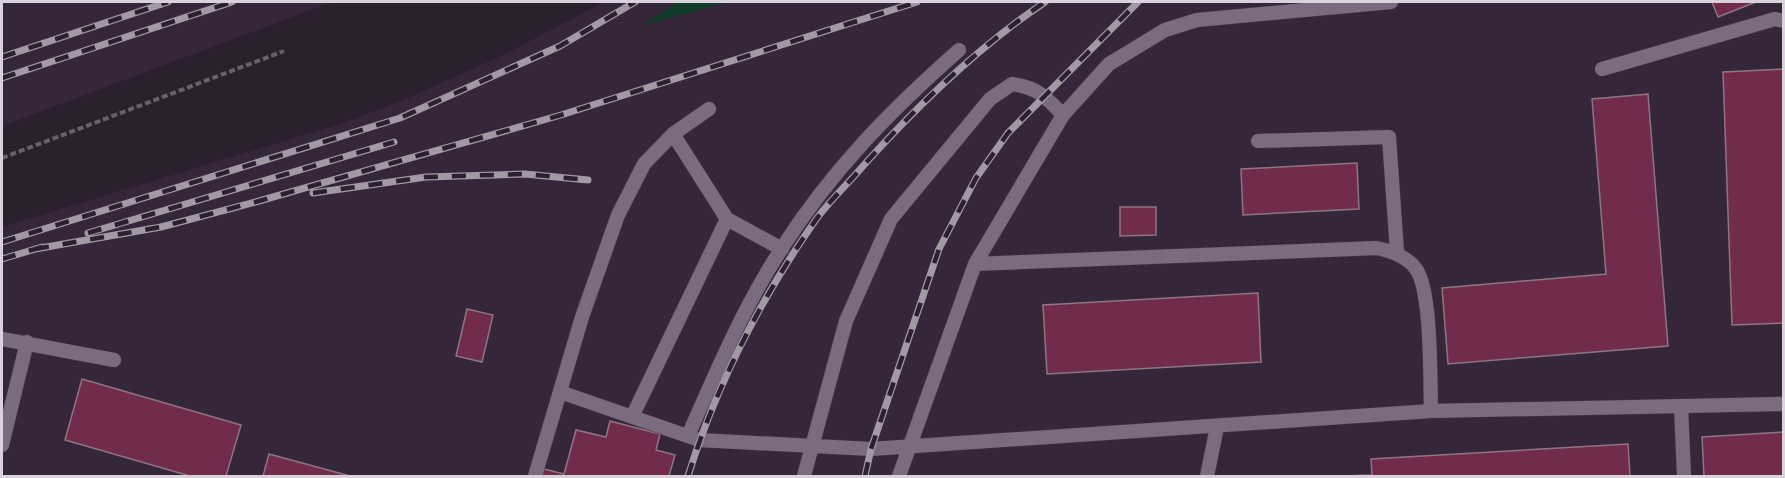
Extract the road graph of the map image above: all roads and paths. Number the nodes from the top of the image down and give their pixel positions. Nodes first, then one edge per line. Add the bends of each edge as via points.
1 (1391, 2) edge
2 (1784, 21) edge
3 (958, 50) dead end
4 (284, 51) dead end
5 (1602, 69) dead end
6 (709, 109) dead end
7 (1063, 115) junction
8 (673, 134) junction
9 (1258, 141) dead end
10 (2, 158) edge
11 (727, 219) junction
12 (782, 249) junction
13 (1397, 252) junction
14 (975, 264) junction
15 (2, 339) edge
16 (27, 342) junction
17 (114, 360) dead end
18 (560, 392) junction
19 (1784, 404) edge
20 (1681, 406) junction
21 (1431, 411) junction
22 (632, 417) junction
23 (1217, 427) junction
24 (688, 436) junction
25 (813, 444) junction
26 (2, 445) edge
27 (909, 448) junction
28 (535, 477) edge
29 (804, 477) edge
30 (899, 477) edge
31 (1207, 477) edge
32 (1684, 477) edge

1 - 7 lane via 1197,20 1165,30 1109,64
2 - 5 lane via 1775,19
3 - 12 lane via 897,104 843,165
4 - 10 path
6 - 8 lane
7 - 14 lane
7 - 25 lane via 1045,95 1031,87 1012,84 990,99 891,219 846,321
8 - 11 lane
8 - 18 lane via 644,164 618,215
9 - 13 lane via 1389,137
11 - 12 lane
11 - 22 lane
12 - 24 lane via 729,344
13 - 14 lane via 1377,248
13 - 21 lane via 1416,269 1425,292
14 - 27 lane
15 - 16 lane
16 - 17 lane
16 - 26 lane
18 - 22 lane
18 - 28 lane
19 - 20 lane
20 - 21 lane
20 - 32 lane
21 - 23 lane
22 - 24 lane
23 - 27 lane
23 - 31 lane
24 - 25 lane via 699,440
25 - 27 lane
25 - 29 lane
27 - 30 lane

